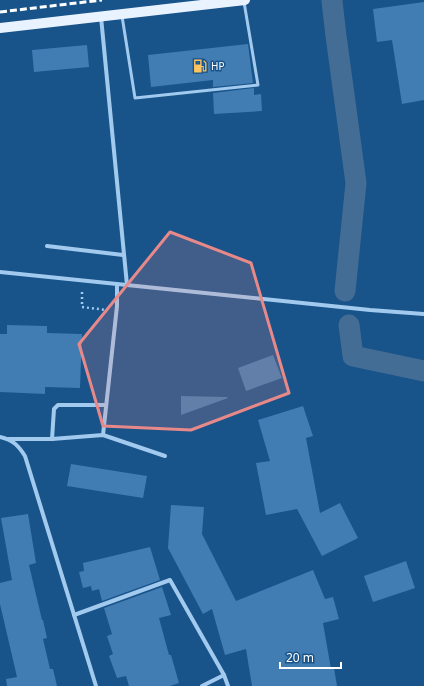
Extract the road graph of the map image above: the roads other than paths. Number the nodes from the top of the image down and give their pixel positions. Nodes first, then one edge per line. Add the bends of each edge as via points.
1 (244, 0) edge
2 (121, 14) junction
3 (101, 17) junction
4 (0, 28) edge
5 (47, 246) dead end
6 (124, 255) junction
7 (0, 272) edge
8 (117, 284) junction
9 (127, 285) junction
10 (424, 314) edge
11 (106, 405) junction
12 (102, 435) junction
13 (0, 436) edge
14 (9, 439) junction
15 (52, 439) junction
16 (164, 456) dead end
17 (74, 615) junction
18 (224, 675) junction
19 (96, 686) edge
20 (202, 686) edge
21 (228, 686) edge

1 - 2 main road
1 - 2 lane via 258,85 135,98
2 - 3 main road
3 - 4 main road
3 - 6 street
5 - 6 street
6 - 9 street
7 - 8 street
8 - 9 street
8 - 11 street
9 - 10 street
11 - 12 street
11 - 15 street via 58,405 54,409
12 - 15 street
12 - 16 street
13 - 14 street
14 - 15 street
14 - 17 street via 25,456
17 - 18 street via 170,580
17 - 19 street
18 - 20 street
18 - 21 street

